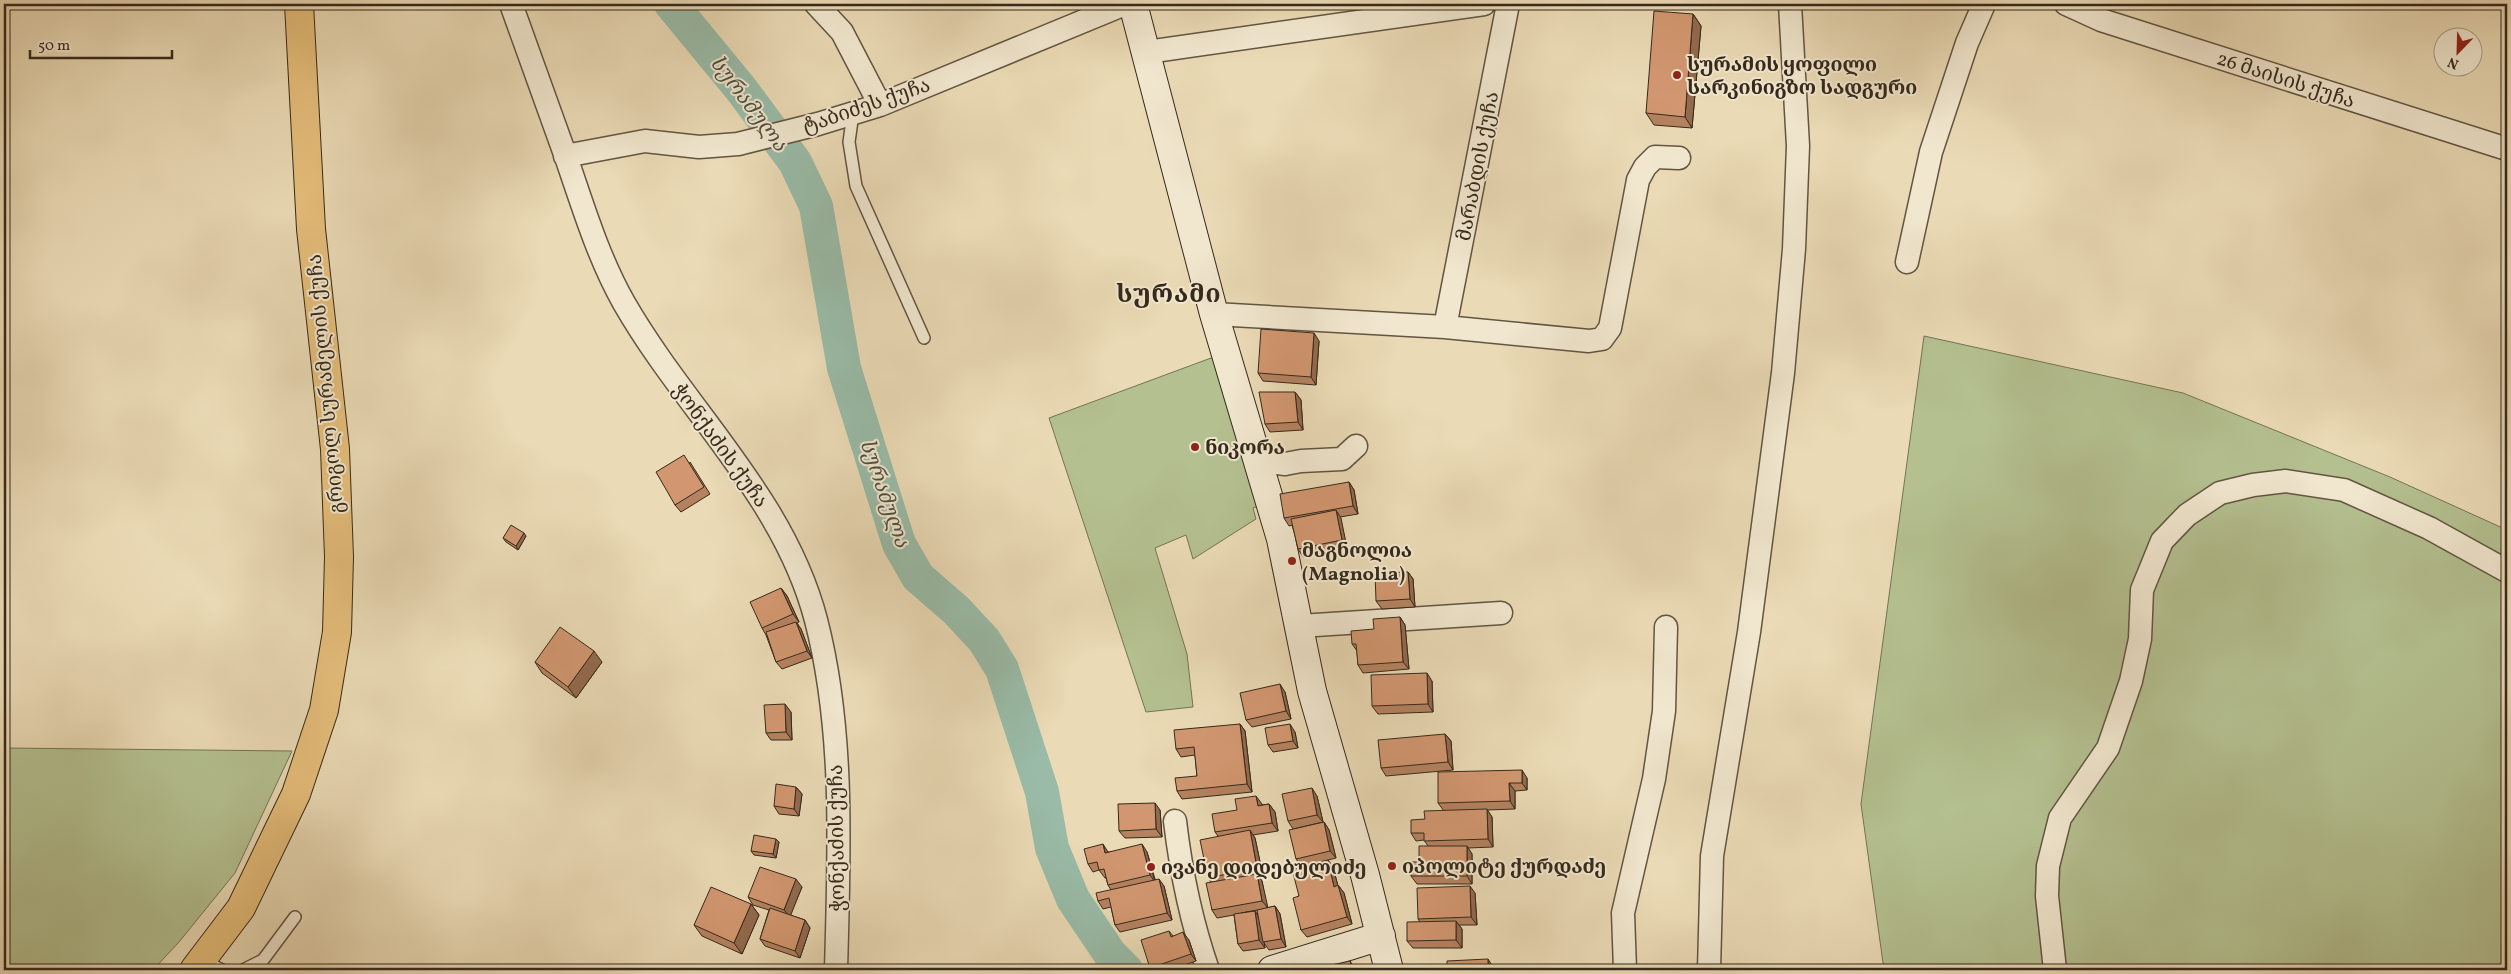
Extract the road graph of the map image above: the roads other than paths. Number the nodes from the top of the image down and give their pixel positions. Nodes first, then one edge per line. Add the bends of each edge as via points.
1 (299, 4) edge
2 (511, 4) edge
3 (816, 4) edge
4 (1125, 4) edge
5 (1133, 4) edge
6 (1484, 4) edge
7 (1508, 4) edge
8 (1790, 4) edge
9 (1984, 4) edge
10 (2066, 4) edge
11 (2103, 12) edge
12 (1147, 52) junction
13 (880, 105) junction
14 (853, 113) junction
15 (2507, 149) edge
16 (566, 156) junction
17 (1679, 158) dead end
18 (1907, 262) dead end
19 (1214, 314) junction
20 (1445, 327) junction
21 (924, 338) dead end
22 (1356, 446) dead end
23 (1258, 461) junction
24 (2507, 571) edge
25 (1500, 613) dead end
26 (1300, 626) junction
27 (1666, 626) dead end
28 (1175, 821) dead end
29 (295, 917) dead end
30 (1381, 936) junction
31 (206, 967) edge
32 (243, 970) edge
33 (836, 970) edge
34 (1208, 970) edge
35 (1272, 970) edge
36 (1389, 970) edge
37 (1625, 970) edge
38 (1709, 970) edge
39 (2054, 970) edge

1 - 31 main road, გრიგოლ სურამელის ქუჩა via 312,229 335,449 339,557 337,632 324,710 296,794 241,908
2 - 16 street, ჭონქაძის ქუჩა
3 - 13 street via 842,32
4 - 13 street, ტაბიძეს ქუჩა
5 - 12 street
6 - 12 street
7 - 20 street, მარაბდის ქუჩა
8 - 38 street via 1798,146 1794,249 1783,373 1749,632 1712,856
9 - 18 street via 1967,43 1930,152
10 - 11 street, 26 მაისის ქუჩა
11 - 15 street, 26 მაისის ქუჩა
12 - 19 street
13 - 14 street, ტაბიძეს ქუჩა
14 - 16 street, ტაბიძეს ქუჩა via 738,144 699,147 645,141
14 - 21 lane via 849,142 856,186
16 - 33 street, ჭონქაძის ქუჩა via 590,228 624,302 671,375 760,495 800,572 828,677 838,791
17 - 20 street via 1655,158 1638,180 1610,328 1602,339 1588,341
19 - 20 street
19 - 23 street
22 - 23 street via 1342,459 1284,464
23 - 26 street via 1281,539
24 - 39 street via 2429,528 2344,490 2286,481 2253,485 2220,493 2187,515 2162,541 2142,590 2140,639 2131,681 2108,748 2060,818 2048,866 2046,896
25 - 26 street
26 - 30 street via 1312,691
27 - 37 street via 1664,711 1654,779 1623,913
28 - 34 street via 1180,869
29 - 32 lane via 263,960
30 - 35 street
30 - 36 street

